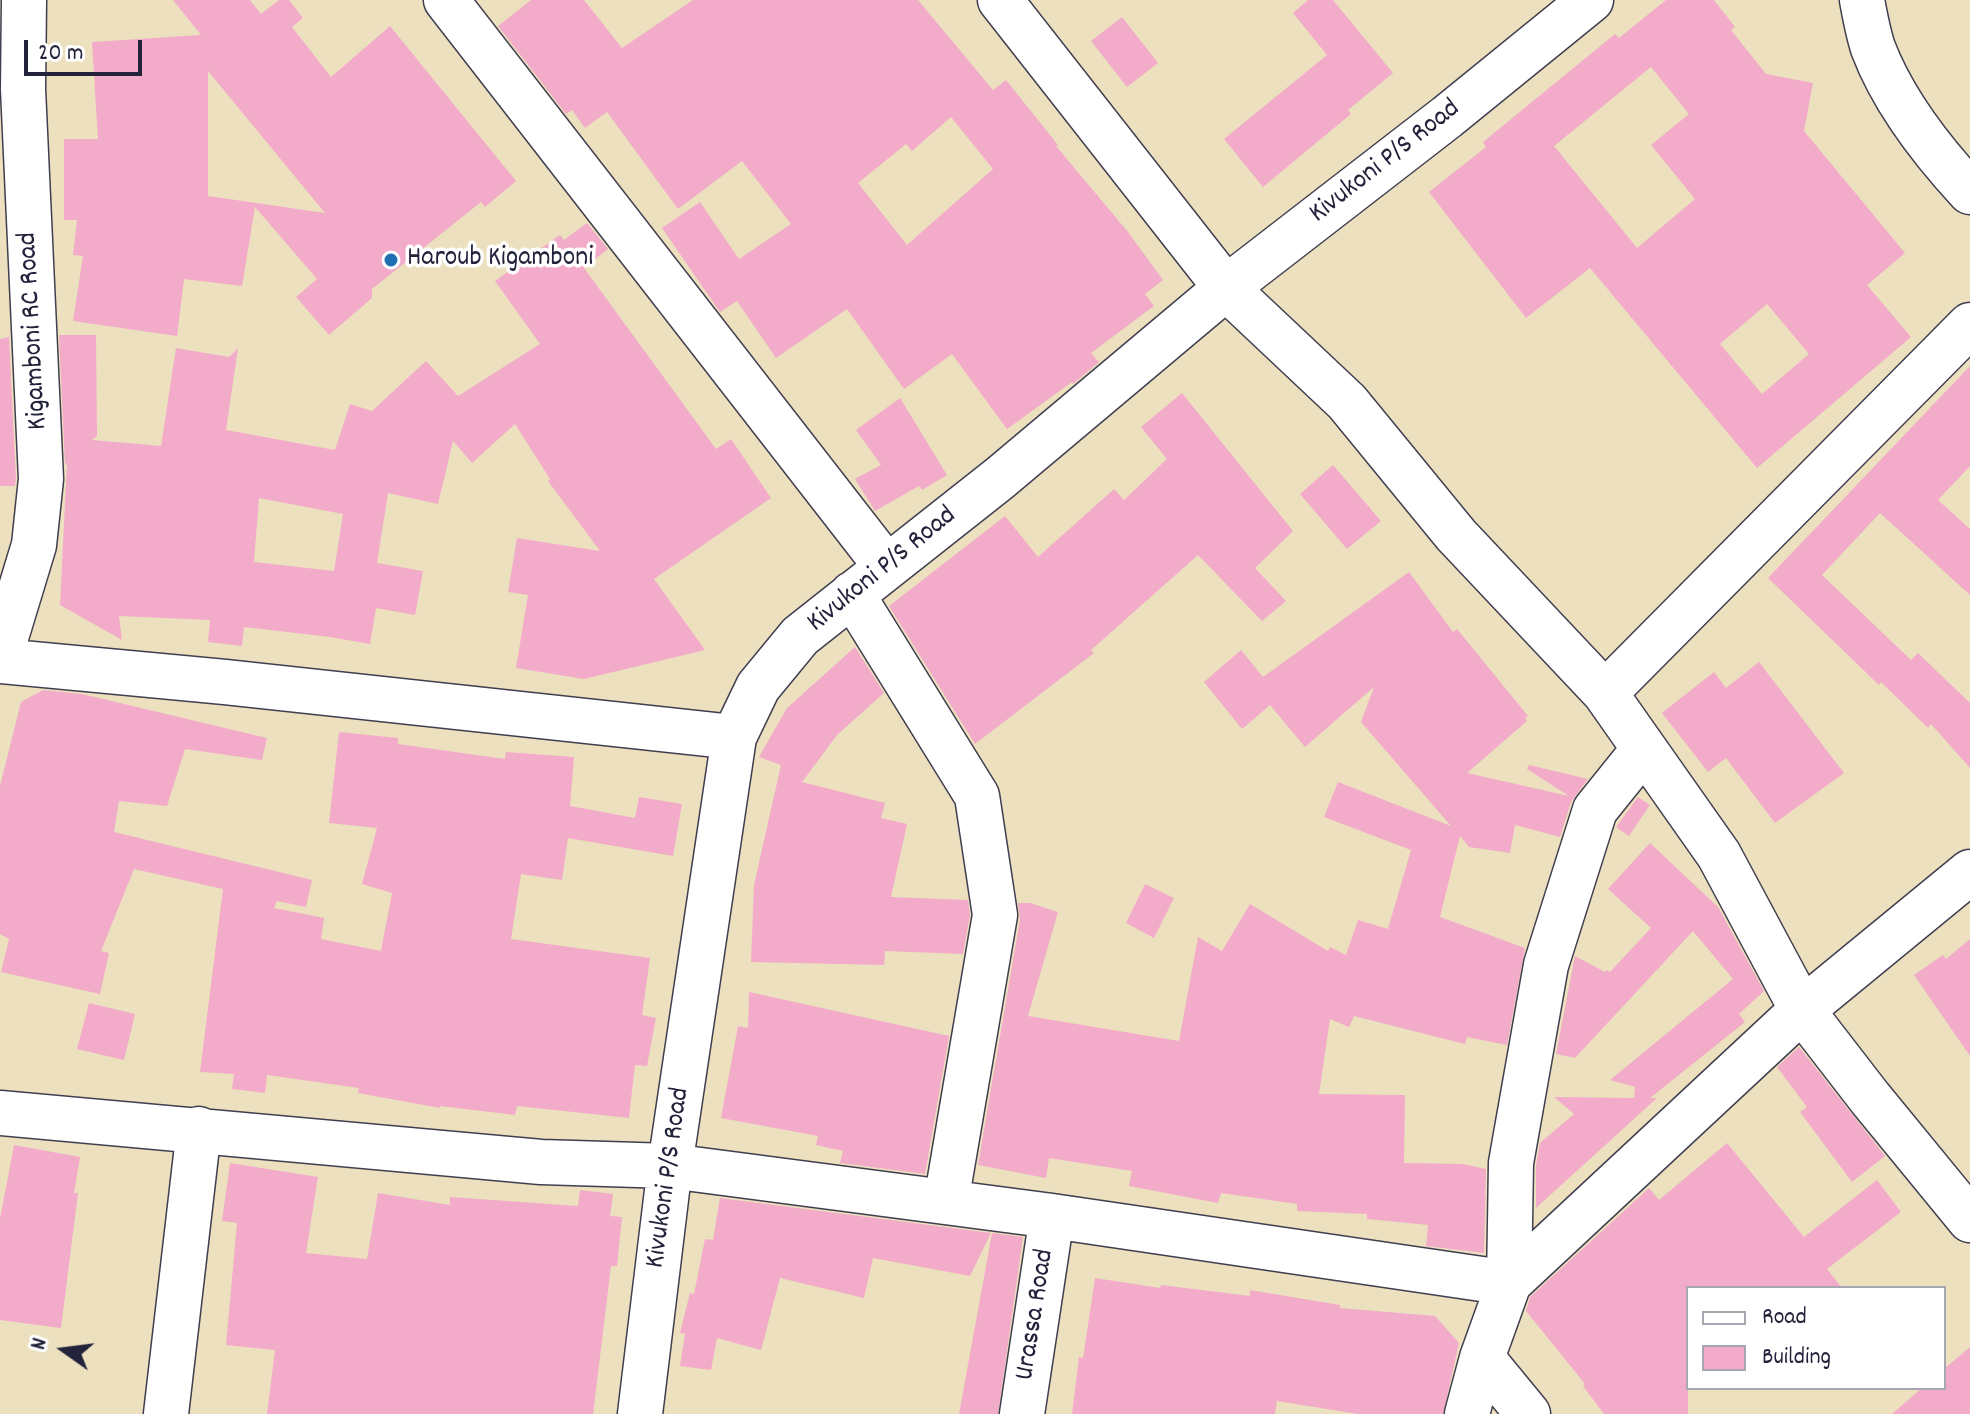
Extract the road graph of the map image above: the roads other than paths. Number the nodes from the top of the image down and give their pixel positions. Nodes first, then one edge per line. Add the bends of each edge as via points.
1 (24, 0) edge
2 (446, 0) edge
3 (1000, 0) edge
4 (1591, 0) edge
5 (1862, 0) edge
6 (1970, 192) edge
7 (1226, 288) junction
8 (1970, 325) edge
9 (886, 566) junction
10 (852, 594) junction
11 (0, 659) edge
12 (1605, 693) junction
13 (734, 737) junction
14 (1644, 749) junction
15 (1970, 872) edge
16 (1802, 1010) junction
17 (0, 1113) edge
18 (199, 1129) junction
19 (670, 1166) junction
20 (946, 1202) junction
21 (1052, 1216) junction
22 (1970, 1220) edge
23 (1509, 1283) junction
24 (1482, 1358) junction
25 (166, 1414) edge
26 (640, 1414) edge
27 (1022, 1414) edge
28 (1467, 1414) edge
29 (1528, 1414) edge

1 - 11 street, Kigamboni RC Road via 23,89 41,479 34,545
2 - 9 street
3 - 7 street
4 - 7 street, Kivukoni P/S Road
5 - 6 street via 1873,49 1902,104
7 - 9 street, Kivukoni P/S Road via 1000,478
7 - 12 street via 1347,402 1456,535
8 - 12 street
9 - 10 street, Kivukoni P/S Road
10 - 13 street, Kivukoni P/S Road via 800,636 758,687
10 - 20 street via 977,796 995,915
11 - 13 street
12 - 14 street
13 - 19 street, Kivukoni P/S Road
14 - 16 street via 1719,855
14 - 23 street via 1595,810 1546,965 1511,1163
15 - 16 street
16 - 22 street
16 - 23 street
17 - 18 street
18 - 19 street via 541,1162
18 - 25 street
19 - 20 street
19 - 26 street, Kivukoni P/S Road
20 - 21 street
21 - 23 street
21 - 27 street, Urassa Road
23 - 24 street
24 - 28 street
24 - 29 street

